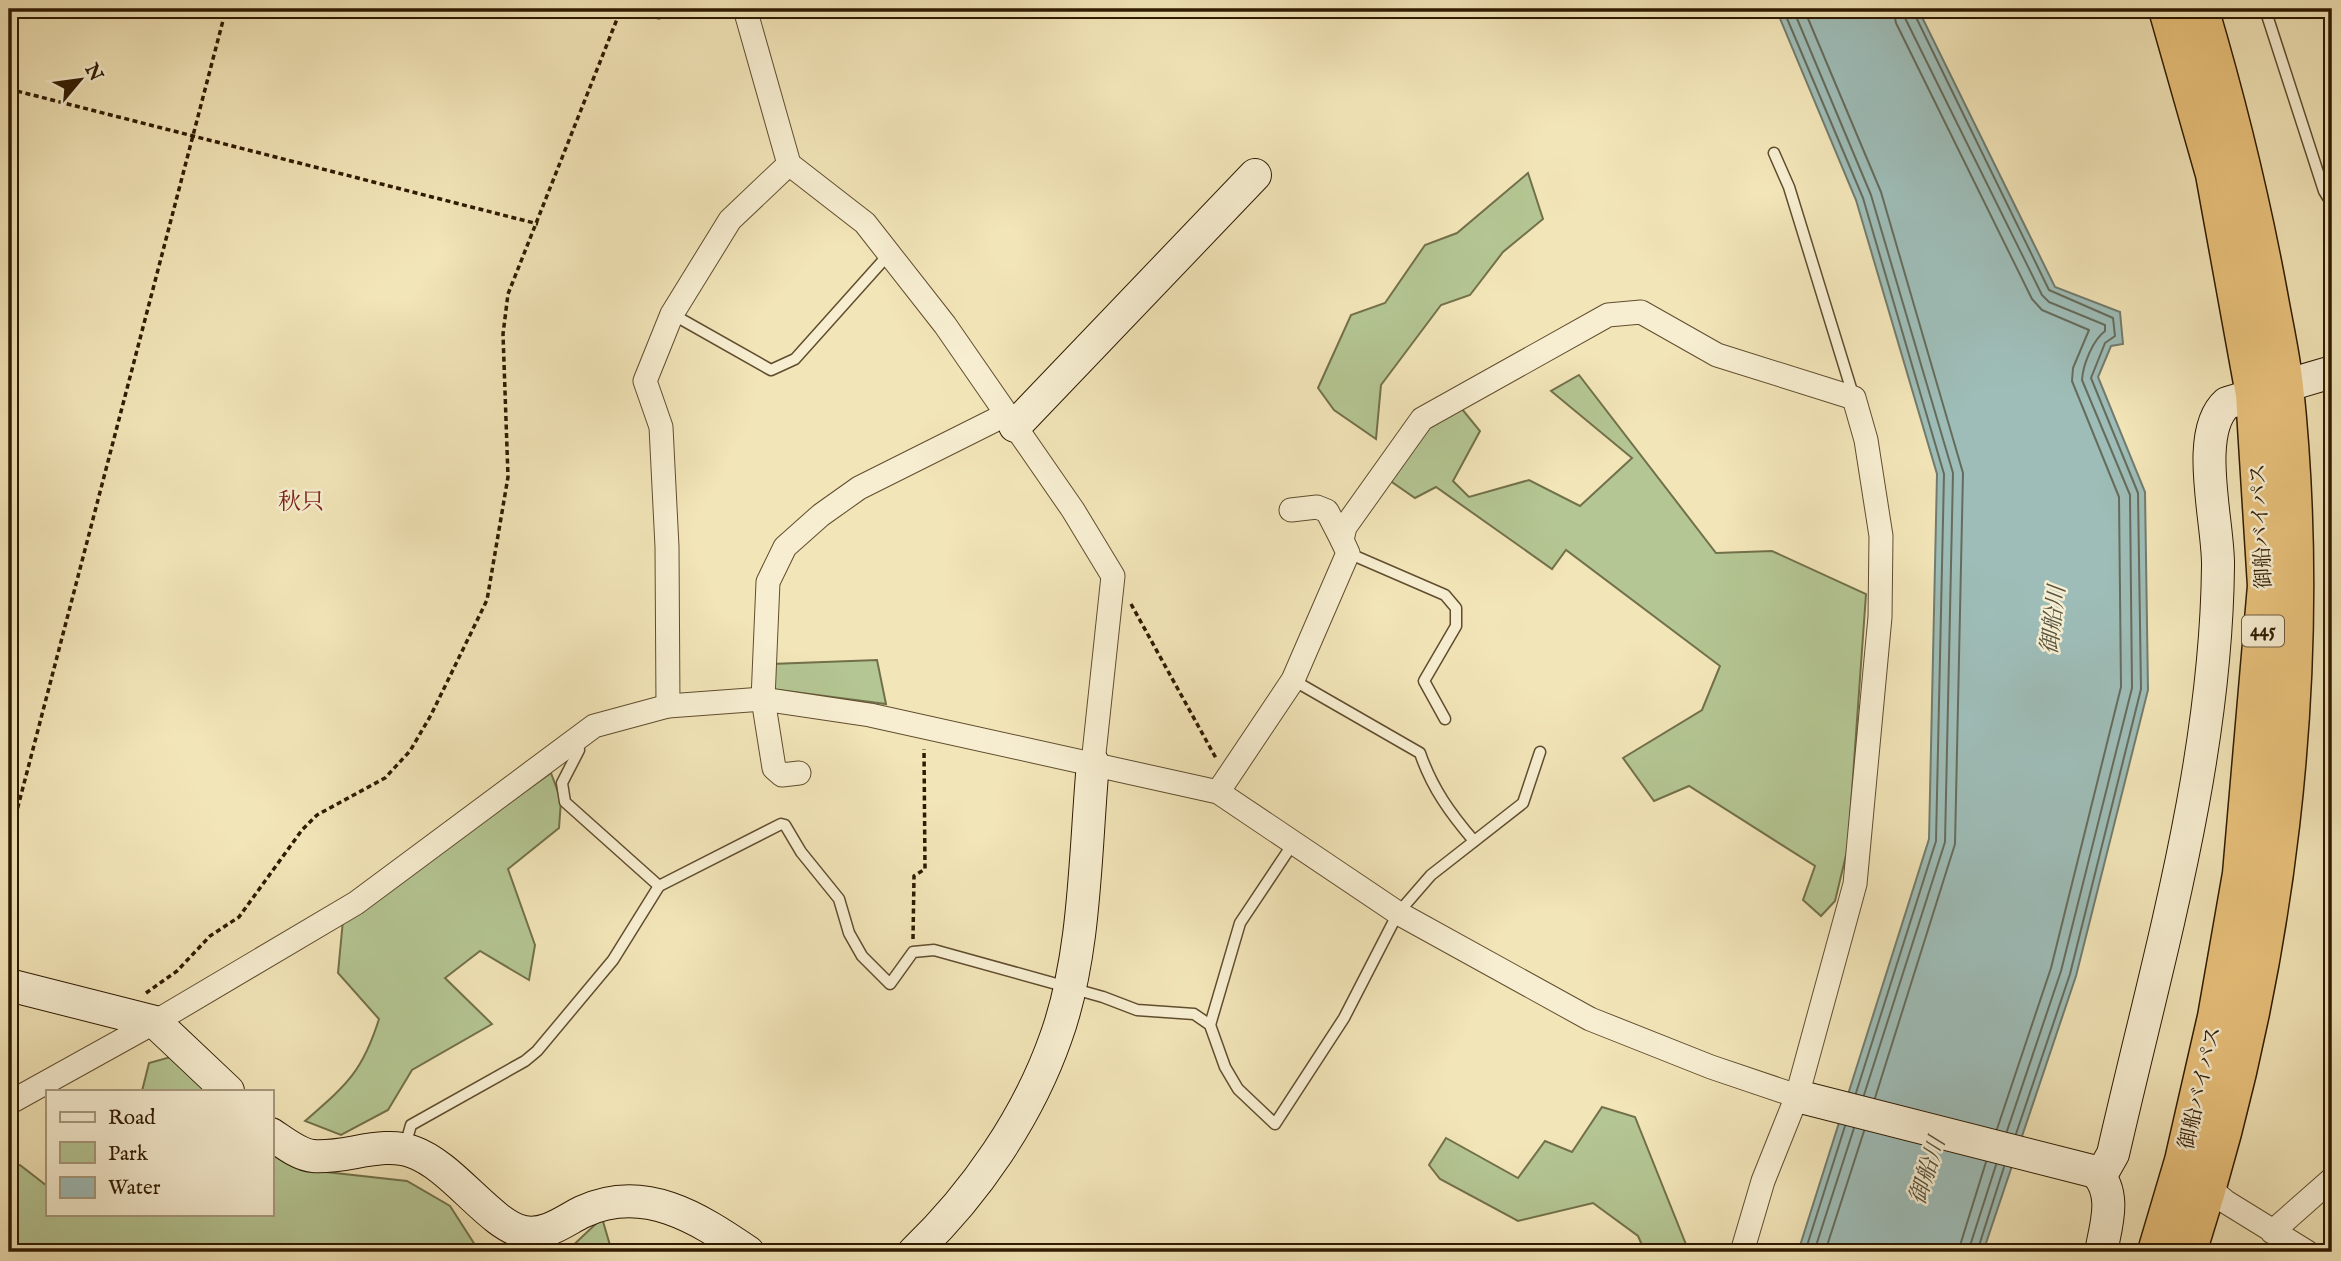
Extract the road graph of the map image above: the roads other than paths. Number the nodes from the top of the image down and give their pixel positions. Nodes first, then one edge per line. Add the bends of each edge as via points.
1 (746, 9) edge
2 (2168, 9) edge
3 (2199, 9) edge
4 (2265, 9) edge
5 (1774, 153) dead end
6 (789, 164) junction
7 (1255, 174) dead end
8 (2332, 204) edge
9 (889, 254) junction
10 (672, 314) junction
11 (2332, 372) edge
12 (2269, 390) junction
13 (1854, 398) junction
14 (1011, 420) junction
15 (1291, 510) dead end
16 (1345, 546) junction
17 (1293, 680) junction
18 (763, 699) junction
19 (668, 706) junction
20 (1445, 719) dead end
21 (578, 739) junction
22 (1540, 752) dead end
23 (1093, 763) junction
24 (799, 773) dead end
25 (1223, 785) junction
26 (1474, 841) junction
27 (1294, 842) junction
28 (659, 886) junction
29 (1398, 913) junction
30 (9, 985) edge
31 (1068, 988) junction
32 (142, 1019) junction
33 (1210, 1025) junction
34 (227, 1090) edge
35 (1797, 1096) junction
36 (9, 1103) edge
37 (273, 1135) edge
38 (404, 1149) junction
39 (2092, 1173) junction
40 (2196, 1175) junction
41 (2332, 1179) edge
42 (1763, 1181) junction
43 (2272, 1232) junction
44 (748, 1252) edge
45 (914, 1252) edge
46 (1724, 1252) edge
47 (1742, 1252) edge
48 (2101, 1252) edge
49 (2157, 1252) edge
50 (2187, 1252) edge
51 (2307, 1252) edge

1 - 6 street
2 - 12 highway, 御船バイパス / 445
3 - 12 highway, 御船バイパス / 445 via 2259,242
4 - 8 lane
5 - 13 lane via 1790,187
6 - 9 street via 866,223
6 - 10 street via 730,220
7 - 14 street
9 - 10 lane via 795,359 771,370
9 - 14 street via 945,324
10 - 19 street via 645,381 661,427
11 - 12 street
12 - 39 street via 2227,403 2211,427 2218,565 2210,704 2113,1154
12 - 40 highway, 御船バイパス / 445 via 2293,607 2283,798 2260,965
13 - 16 street via 1717,355 1641,312 1608,315 1422,419 1345,527
13 - 35 street via 1866,440 1881,536 1880,617 1855,884
14 - 18 street via 859,488 785,547 768,582
14 - 23 street via 1113,576
15 - 16 street via 1317,507 1327,511
16 - 17 street
16 - 20 lane via 1445,595 1456,608 1456,626 1424,681
17 - 25 street
17 - 26 lane via 1420,753 1447,810
18 - 19 street
18 - 23 street via 870,715
18 - 24 street via 774,768 782,775
19 - 21 street via 594,726
21 - 28 lane via 579,750 562,783 565,802
21 - 32 street via 356,904
22 - 26 lane via 1523,803
23 - 25 street
23 - 31 street
25 - 27 street
26 - 29 lane via 1431,875
27 - 29 street
27 - 33 lane via 1240,923
28 - 31 lane via 785,825 839,899 862,956 890,984 913,952 934,950
28 - 38 lane via 613,960 537,1051 411,1125
29 - 33 lane via 1345,1018 1275,1124 1238,1089
29 - 35 street via 1590,1019
30 - 32 street
31 - 33 lane via 1137,1010 1194,1014
31 - 45 street via 1056,1036 1027,1101 950,1217
32 - 34 street
32 - 36 street
35 - 39 street
35 - 42 street
37 - 38 street via 311,1156
38 - 44 street via 440,1166 506,1225 521,1232 535,1233 597,1207 643,1201 700,1220
39 - 48 street via 2108,1194
40 - 43 street
40 - 49 highway, 御船バイパス / 445
40 - 50 highway, 御船バイパス / 445
41 - 43 street
42 - 46 street
42 - 47 street
43 - 51 street

